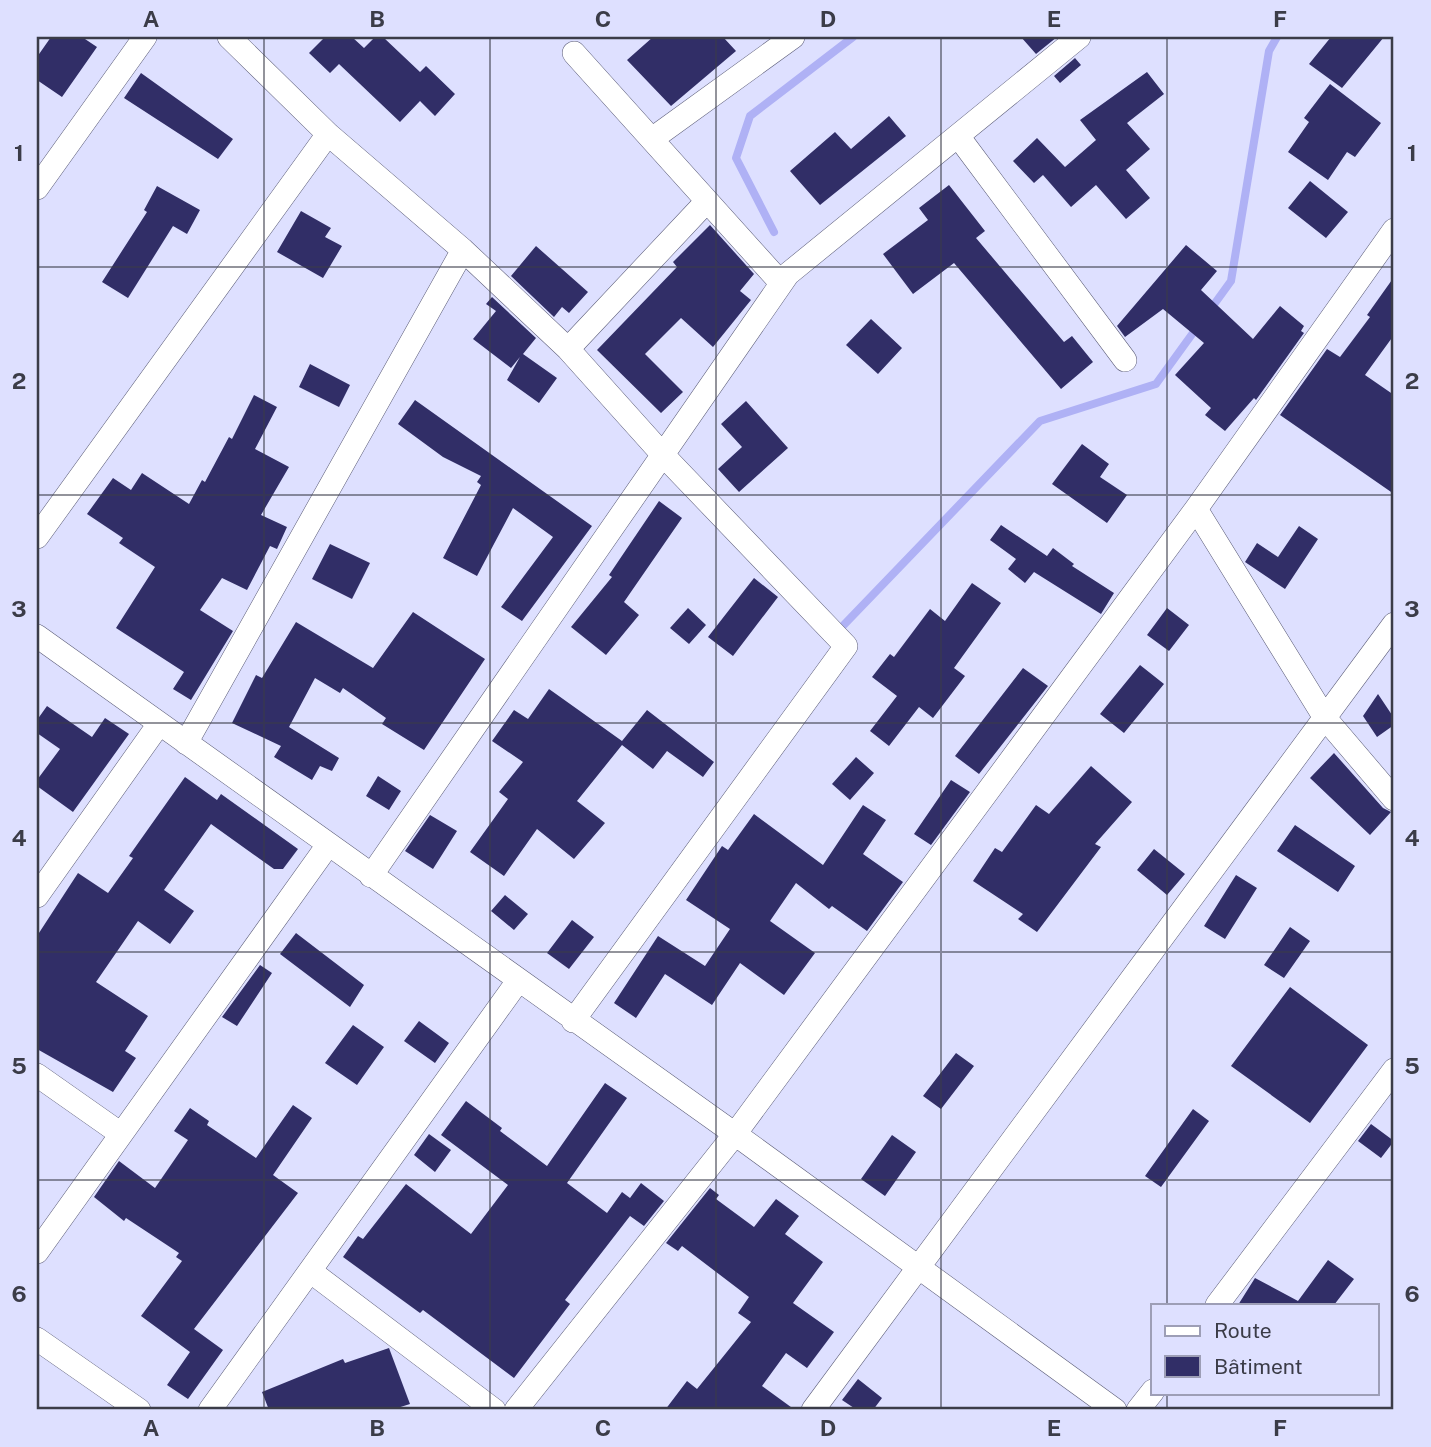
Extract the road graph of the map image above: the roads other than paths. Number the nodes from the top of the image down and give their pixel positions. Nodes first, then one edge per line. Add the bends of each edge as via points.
1 (145, 37) edge
2 (229, 37) edge
3 (793, 37) edge
4 (1079, 37) edge
5 (574, 53) dead end
6 (328, 134) junction
7 (958, 136) junction
8 (652, 139) junction
9 (37, 188) edge
10 (707, 201) junction
11 (1394, 230) edge
12 (463, 250) junction
13 (781, 283) junction
14 (568, 349) junction
15 (1125, 360) dead end
16 (664, 456) junction
17 (1196, 509) junction
18 (37, 537) edge
19 (1394, 624) edge
20 (37, 636) edge
21 (1325, 718) junction
22 (159, 724) junction
23 (186, 743) junction
24 (1394, 799) edge
25 (328, 845) junction
26 (371, 876) junction
27 (37, 896) edge
28 (518, 981) junction
29 (573, 1021) junction
30 (1394, 1070) edge
31 (37, 1075) edge
32 (121, 1134) junction
33 (735, 1134) junction
34 (37, 1252) edge
35 (918, 1268) junction
36 (310, 1271) junction
37 (1218, 1304) edge
38 (37, 1339) edge
39 (1151, 1394) edge
40 (139, 1410) edge
41 (210, 1410) edge
42 (494, 1410) edge
43 (516, 1410) edge
44 (813, 1410) edge
45 (1115, 1410) edge
46 (1138, 1410) edge

1 - 9 street
2 - 6 street
3 - 8 street
4 - 7 street
5 - 8 street
6 - 12 street
6 - 18 street
7 - 13 street
7 - 15 street
8 - 10 street
10 - 13 street
10 - 14 street
11 - 17 street
12 - 14 street
12 - 23 street
13 - 16 street
14 - 16 street
16 - 26 street
16 - 29 street via 846,646
17 - 21 street
17 - 33 street
19 - 21 street
20 - 22 street
21 - 24 street
21 - 35 street
22 - 23 street
22 - 27 street
23 - 25 street
25 - 26 street
25 - 32 street
26 - 28 street
28 - 29 street
28 - 36 street
29 - 33 street
30 - 37 street
31 - 32 street
32 - 34 street
33 - 35 street
33 - 43 street
35 - 44 street
35 - 45 street
36 - 41 street
36 - 42 street
38 - 40 street
39 - 46 street

